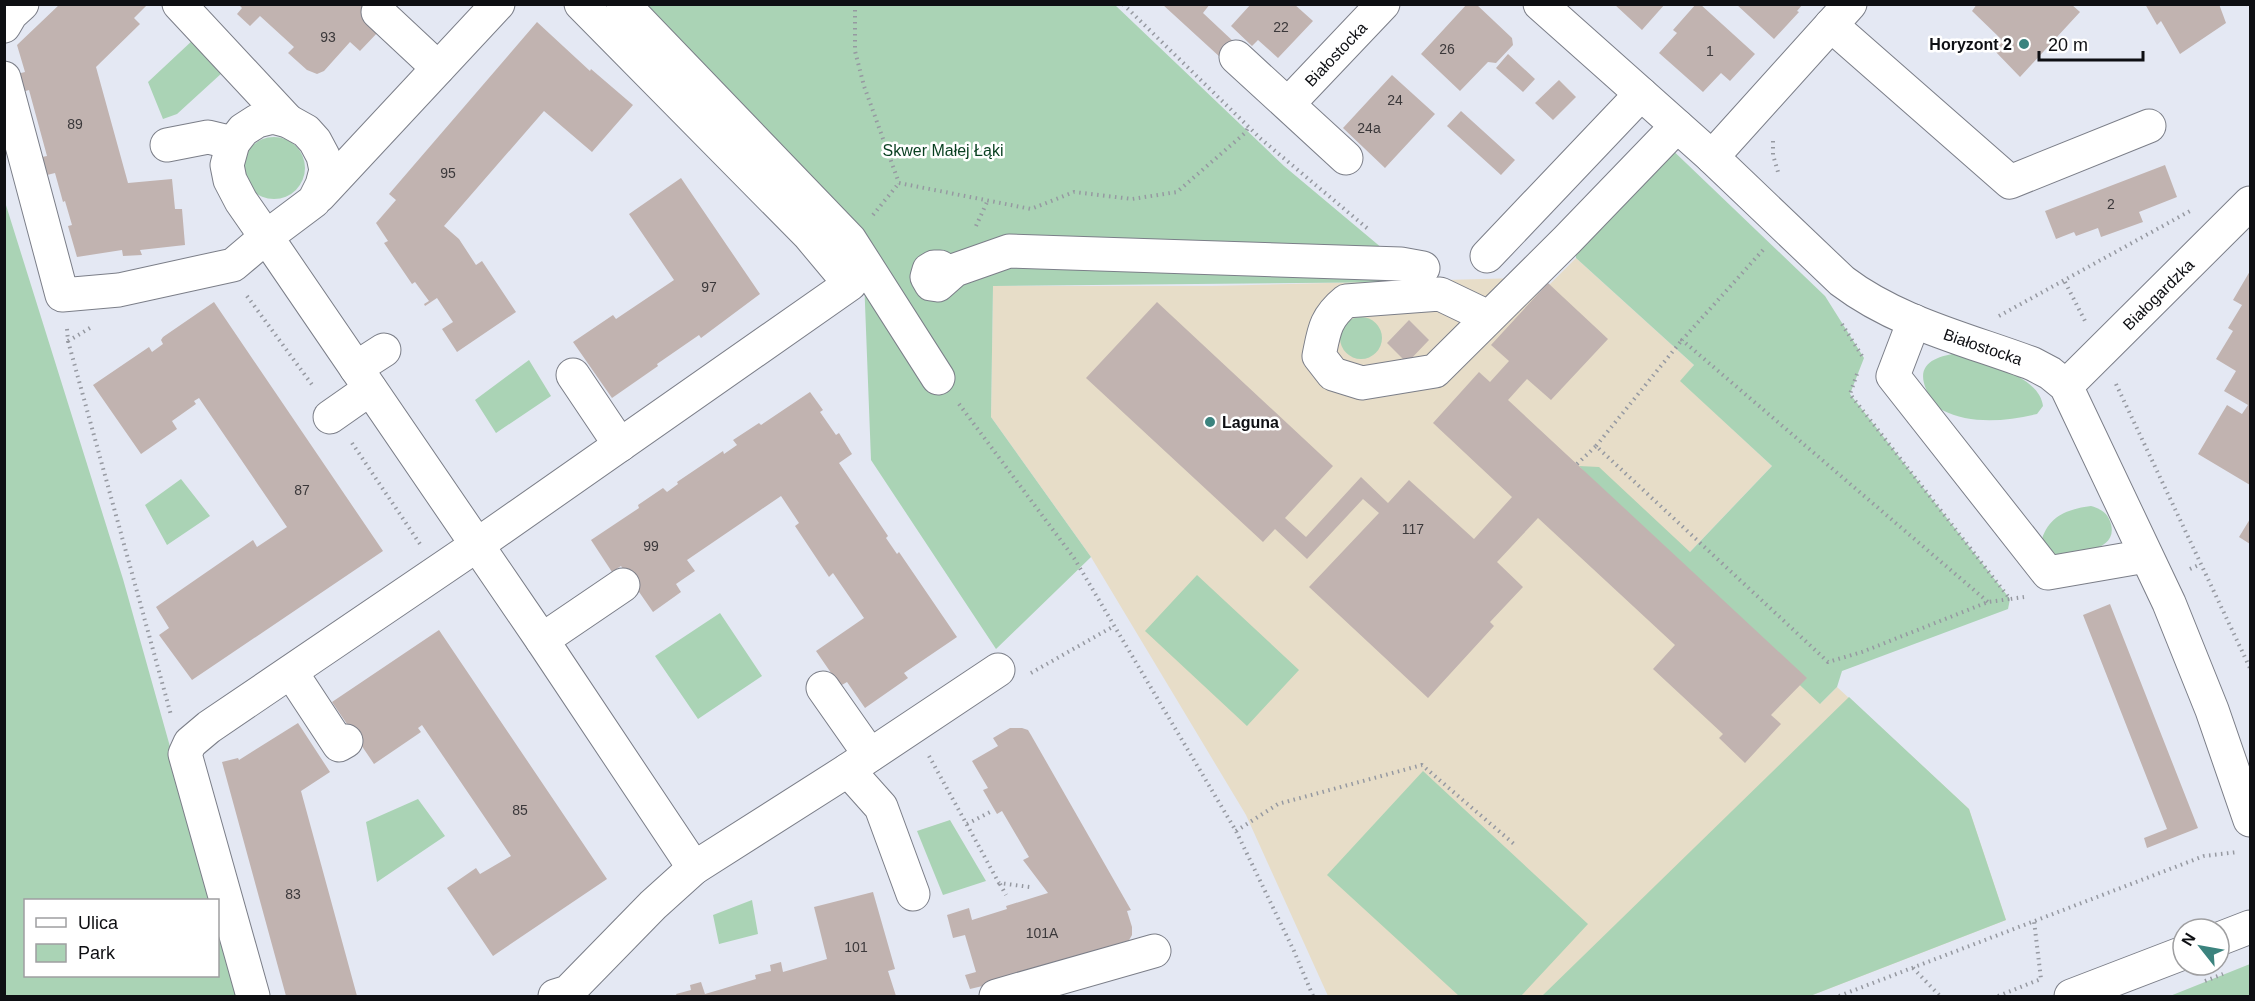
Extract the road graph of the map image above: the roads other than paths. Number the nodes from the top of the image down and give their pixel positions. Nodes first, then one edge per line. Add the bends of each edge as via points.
1 (21, 4) edge
2 (179, 4) edge
3 (498, 4) edge
4 (581, 4) edge
5 (623, 4) edge
6 (1383, 4) edge
7 (1540, 4) edge
8 (378, 12) dead end
9 (1841, 15) edge
10 (4, 26) edge
11 (1236, 57) dead end
12 (438, 68) junction
13 (4, 78) edge
14 (1641, 94) junction
15 (1288, 104) junction
16 (288, 121) junction
17 (1677, 126) junction
18 (2149, 126) dead end
19 (234, 143) junction
20 (167, 145) dead end
21 (1712, 157) junction
22 (1346, 158) dead end
23 (336, 160) junction
24 (2250, 203) edge
25 (266, 237) junction
26 (1487, 256) dead end
27 (1424, 268) dead end
28 (880, 286) junction
29 (1488, 317) junction
30 (1914, 321) junction
31 (384, 350) dead end
32 (573, 375) dead end
33 (938, 378) road end
34 (363, 379) junction
35 (2066, 386) junction
36 (324, 405) road end
37 (620, 445) junction
38 (477, 545) junction
39 (2153, 569) junction
40 (623, 585) dead end
41 (542, 640) junction
42 (291, 672) junction
43 (1013, 673) road end
44 (823, 688) dead end
45 (340, 745) dead end
46 (859, 762) junction
47 (2250, 820) edge
48 (694, 868) junction
49 (913, 894) dead end
50 (2250, 927) edge
51 (2231, 934) edge
52 (1154, 951) dead end
53 (2171, 958) edge
54 (564, 995) edge
55 (253, 996) edge
56 (996, 996) edge
57 (2071, 996) edge

1 - 10 street
2 - 16 street
3 - 12 street
4 - 37 street via 809,235 850,284
5 - 28 street via 850,240
6 - 15 street, Białostocka
7 - 14 street, Białostocka
8 - 12 street
9 - 18 street via 2010,182
9 - 21 street
11 - 15 street
12 - 23 street
13 - 25 street via 62,296 119,290 233,265
14 - 17 street, Białostocka
14 - 26 street
15 - 22 street
16 - 19 street via 273,117 256,121
16 - 23 street via 306,131
17 - 21 street, Białostocka
17 - 29 street
19 - 20 street via 208,137
19 - 25 street via 227,165 230,180
21 - 30 street, Białostocka via 1842,281 1876,304
23 - 25 street via 326,170 314,201
24 - 35 street, Białogardzka
25 - 34 street
27 - 28 street via 1401,264 1009,251 937,277
28 - 33 street
29 - 29 street via 1435,371 1362,383 1333,374 1319,356 1325,326 1346,301 1440,294
30 - 35 street, Białostocka via 2033,364
30 - 39 street via 1893,376 2048,573
31 - 34 street
32 - 37 street
34 - 36 street
34 - 38 street
35 - 39 street, Białostocka
37 - 38 street
38 - 41 street
38 - 42 street
39 - 47 street, Białostocka via 2212,710
40 - 41 street
41 - 48 street
42 - 45 street
42 - 55 street via 199,734 185,754
43 - 46 street
44 - 46 street
46 - 48 street
46 - 49 street via 881,807
48 - 54 street
50 - 51 street
52 - 56 street
53 - 57 street

